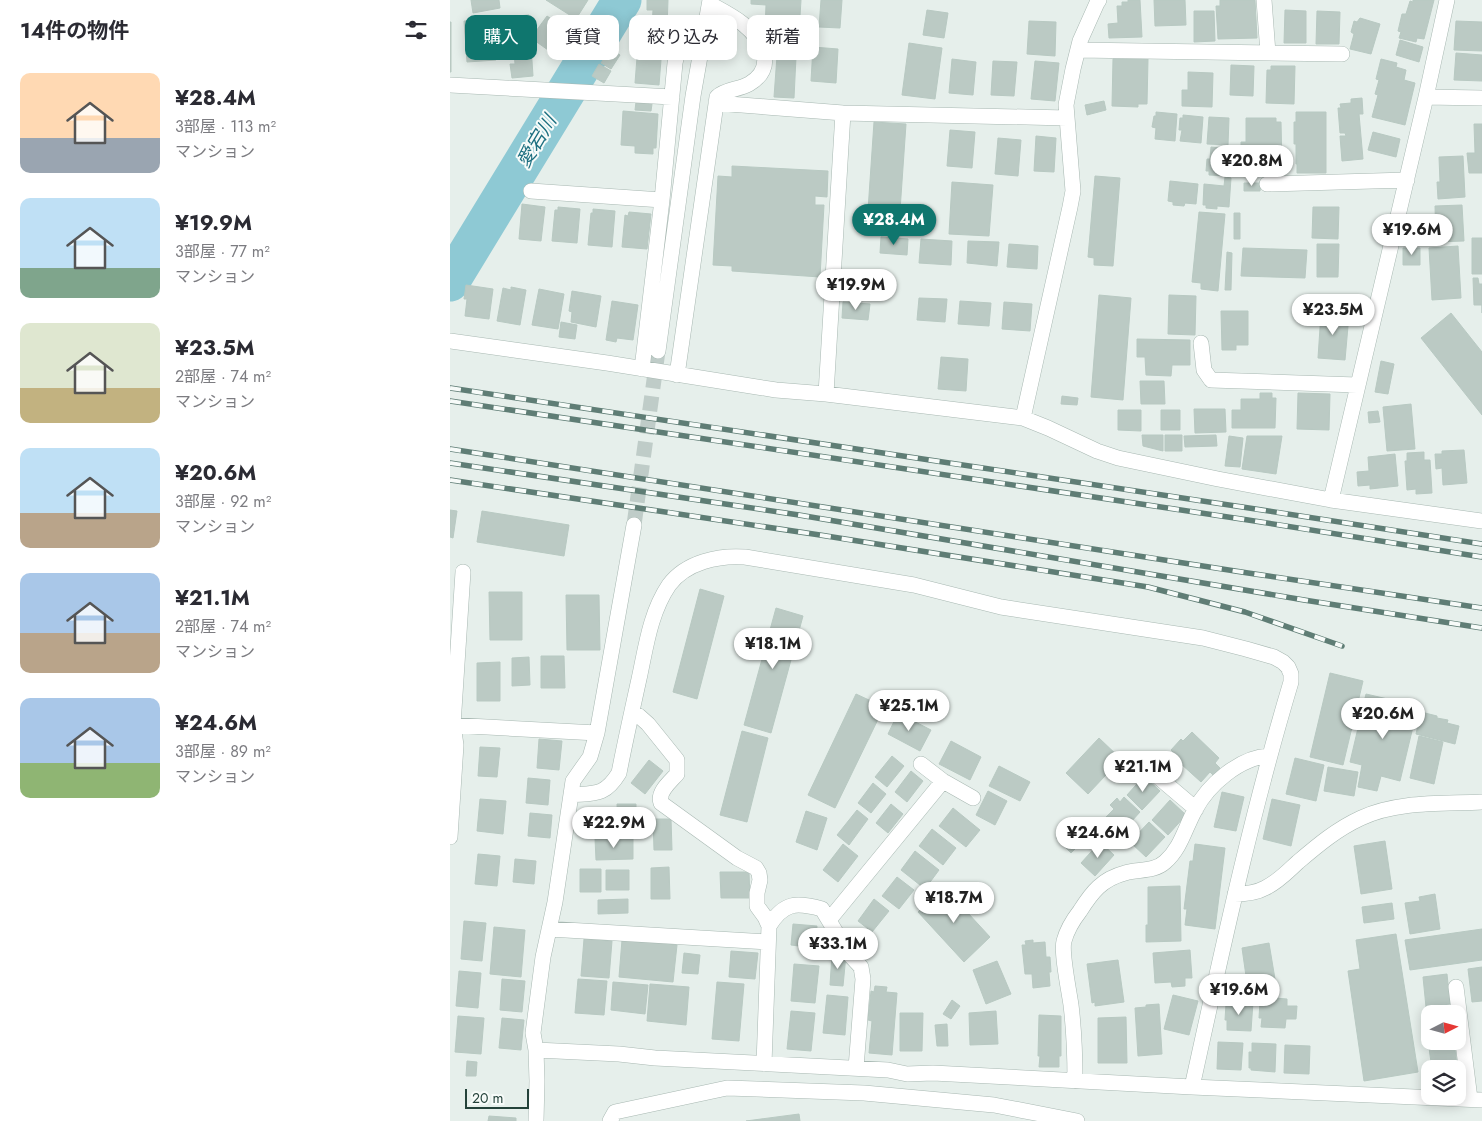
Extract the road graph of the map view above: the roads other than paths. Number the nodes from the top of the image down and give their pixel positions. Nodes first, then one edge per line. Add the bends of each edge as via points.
1 (1100, 0) edge
2 (1264, 0) edge
3 (1447, 0) edge
4 (710, 2) edge
5 (707, 15) edge
6 (1078, 50) junction
7 (1268, 53) junction
8 (1342, 54) dead end
9 (676, 60) edge
10 (699, 60) edge
11 (450, 85) edge
12 (693, 96) junction
13 (1426, 97) junction
14 (672, 98) junction
15 (1482, 98) edge
16 (716, 100) junction
17 (843, 113) junction
18 (1066, 118) junction
19 (1407, 180) junction
20 (1267, 184) dead end
21 (531, 191) dead end
22 (662, 200) junction
23 (450, 341) edge
24 (1201, 343) dead end
25 (658, 351) tunnel mouth
26 (642, 369) junction
27 (677, 374) junction
28 (1357, 385) junction
29 (826, 394) junction
30 (1023, 418) junction
31 (1331, 500) junction
32 (1482, 521) edge
33 (634, 525) tunnel mouth
34 (463, 572) dead end
35 (632, 713) junction
36 (451, 725) edge
37 (597, 733) junction
38 (1269, 756) junction
39 (1137, 759) dead end
40 (921, 764) dead end
41 (943, 781) junction
42 (571, 795) junction
43 (973, 798) dead end
44 (1482, 802) edge
45 (1196, 808) junction
46 (450, 837) edge
47 (1235, 894) junction
48 (829, 920) junction
49 (549, 930) junction
50 (769, 934) junction
51 (1456, 987) dead end
52 (536, 1050) junction
53 (764, 1064) junction
54 (856, 1068) junction
55 (1075, 1081) junction
56 (1192, 1087) junction
57 (1476, 1100) edge
58 (536, 1121) edge
59 (610, 1121) edge
60 (1077, 1121) edge

1 - 6 street via 1091,14
2 - 7 street
3 - 13 street
4 - 5 street
4 - 16 street via 751,32 759,41 766,61 760,74 748,84 721,93
6 - 7 street
6 - 18 street via 1067,96
7 - 8 street
9 - 14 street
10 - 12 street
11 - 14 street
12 - 16 street
12 - 25 street
13 - 15 street
13 - 19 street
14 - 22 street
16 - 17 street
16 - 27 street
17 - 18 street
17 - 29 street
18 - 30 street via 1072,184 1070,207
19 - 20 street
19 - 28 street
21 - 22 street
22 - 26 street
23 - 26 street
24 - 28 street via 1204,370 1211,380
26 - 27 street
27 - 29 street via 776,390
28 - 31 street
29 - 30 street
30 - 31 street via 1118,458
31 - 32 street
33 - 37 street
34 - 36 street
35 - 38 street via 651,622 670,584 684,572 710,560 745,556 914,585 1001,607 1203,638 1274,657 1283,662 1292,674
35 - 42 street via 619,774 612,784 600,792
35 - 50 street via 648,724 677,760 677,774 660,795 661,803 760,872 757,906 765,918
36 - 37 street
36 - 46 street via 456,745
37 - 42 street via 590,757 573,781
38 - 45 street via 1238,766 1209,791
38 - 47 street
39 - 45 street
40 - 41 street
41 - 43 street
41 - 48 street
42 - 49 street
44 - 47 street via 1398,806 1379,810 1326,839 1264,890
45 - 55 street via 1182,841 1165,862 1159,867 1124,873 1102,884 1070,926 1063,943 1074,1040
47 - 56 street
48 - 50 street via 822,909 813,906 787,906 773,919
48 - 54 street via 849,954 861,967 863,978
49 - 50 street
49 - 52 street via 534,1033
50 - 53 street
51 - 57 street
52 - 53 street
52 - 58 street
53 - 54 street
54 - 55 street via 907,1074
55 - 56 street
56 - 57 street
59 - 60 street via 615,1112 727,1088 864,1093 994,1105

